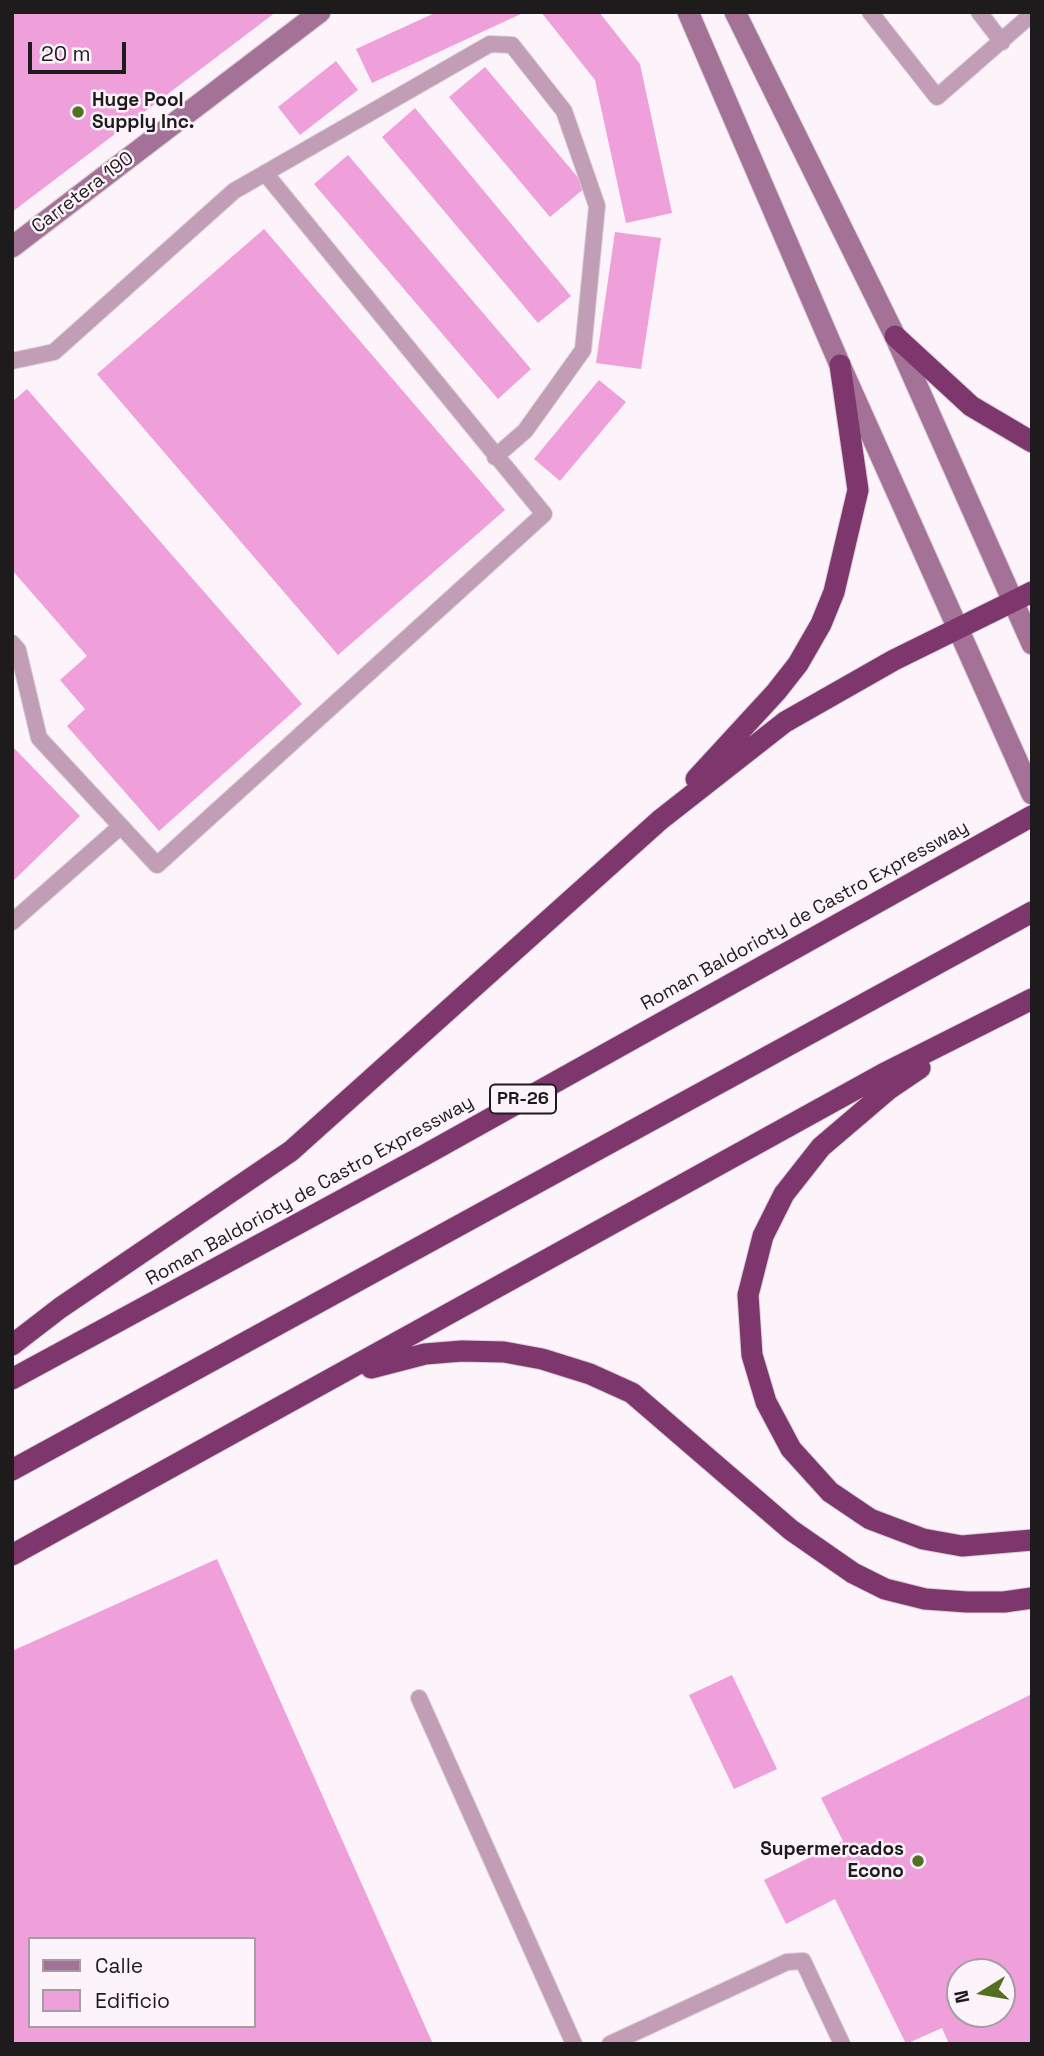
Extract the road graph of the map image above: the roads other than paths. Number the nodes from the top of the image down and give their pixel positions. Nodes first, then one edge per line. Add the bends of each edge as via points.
1 (320, 12) edge
2 (688, 12) edge
3 (735, 12) edge
4 (870, 12) edge
5 (979, 12) edge
6 (1032, 13) edge
7 (1002, 42) junction
8 (265, 173) junction
9 (12, 247) edge
10 (895, 336) junction
11 (12, 361) edge
12 (840, 365) junction
13 (1032, 442) edge
14 (495, 457) junction
15 (1023, 597) edge
16 (960, 628) junction
17 (12, 643) edge
18 (1032, 644) edge
19 (1032, 794) edge
20 (1032, 816) edge
21 (660, 820) junction
22 (121, 825) junction
23 (1032, 912) edge
24 (12, 922) edge
25 (1032, 999) edge
26 (987, 1023) junction
27 (12, 1345) edge
28 (341, 1375) junction
29 (12, 1379) edge
30 (12, 1469) edge
31 (1032, 1540) edge
32 (12, 1555) edge
33 (1032, 1598) edge
34 (419, 1698) dead end
35 (574, 2044) edge
36 (610, 2044) edge
37 (842, 2044) edge

1 - 9 street, Carretera 190
2 - 12 street
3 - 10 street
4 - 7 lane via 937,97
5 - 7 lane
6 - 7 lane
8 - 11 lane via 234,191 54,352
8 - 14 lane
8 - 14 lane via 490,44 512,45 564,111 597,206 583,350 525,431
10 - 13 highway via 971,406
10 - 15 street
12 - 16 street
12 - 21 highway via 858,490 834,592 815,634 776,692
14 - 22 lane via 544,514 157,864
15 - 16 highway
15 - 18 street
16 - 19 street
16 - 21 highway via 785,722
17 - 22 lane via 18,650 39,738
20 - 29 highway, Roman Baldorioty de Castro Expressway / PR-26
21 - 27 highway via 291,1151
22 - 24 lane
23 - 30 highway
25 - 26 highway
26 - 28 highway via 883,1074
26 - 31 highway via 879,1097 821,1147 784,1194 763,1236 748,1295 752,1355 766,1402 791,1449 830,1492 870,1519 923,1539 962,1546
28 - 32 highway
28 - 33 highway via 425,1354 462,1351 504,1352 578,1371 632,1393 791,1530 863,1578 925,1599 1004,1602
34 - 35 lane
36 - 37 lane via 787,1962 803,1961

